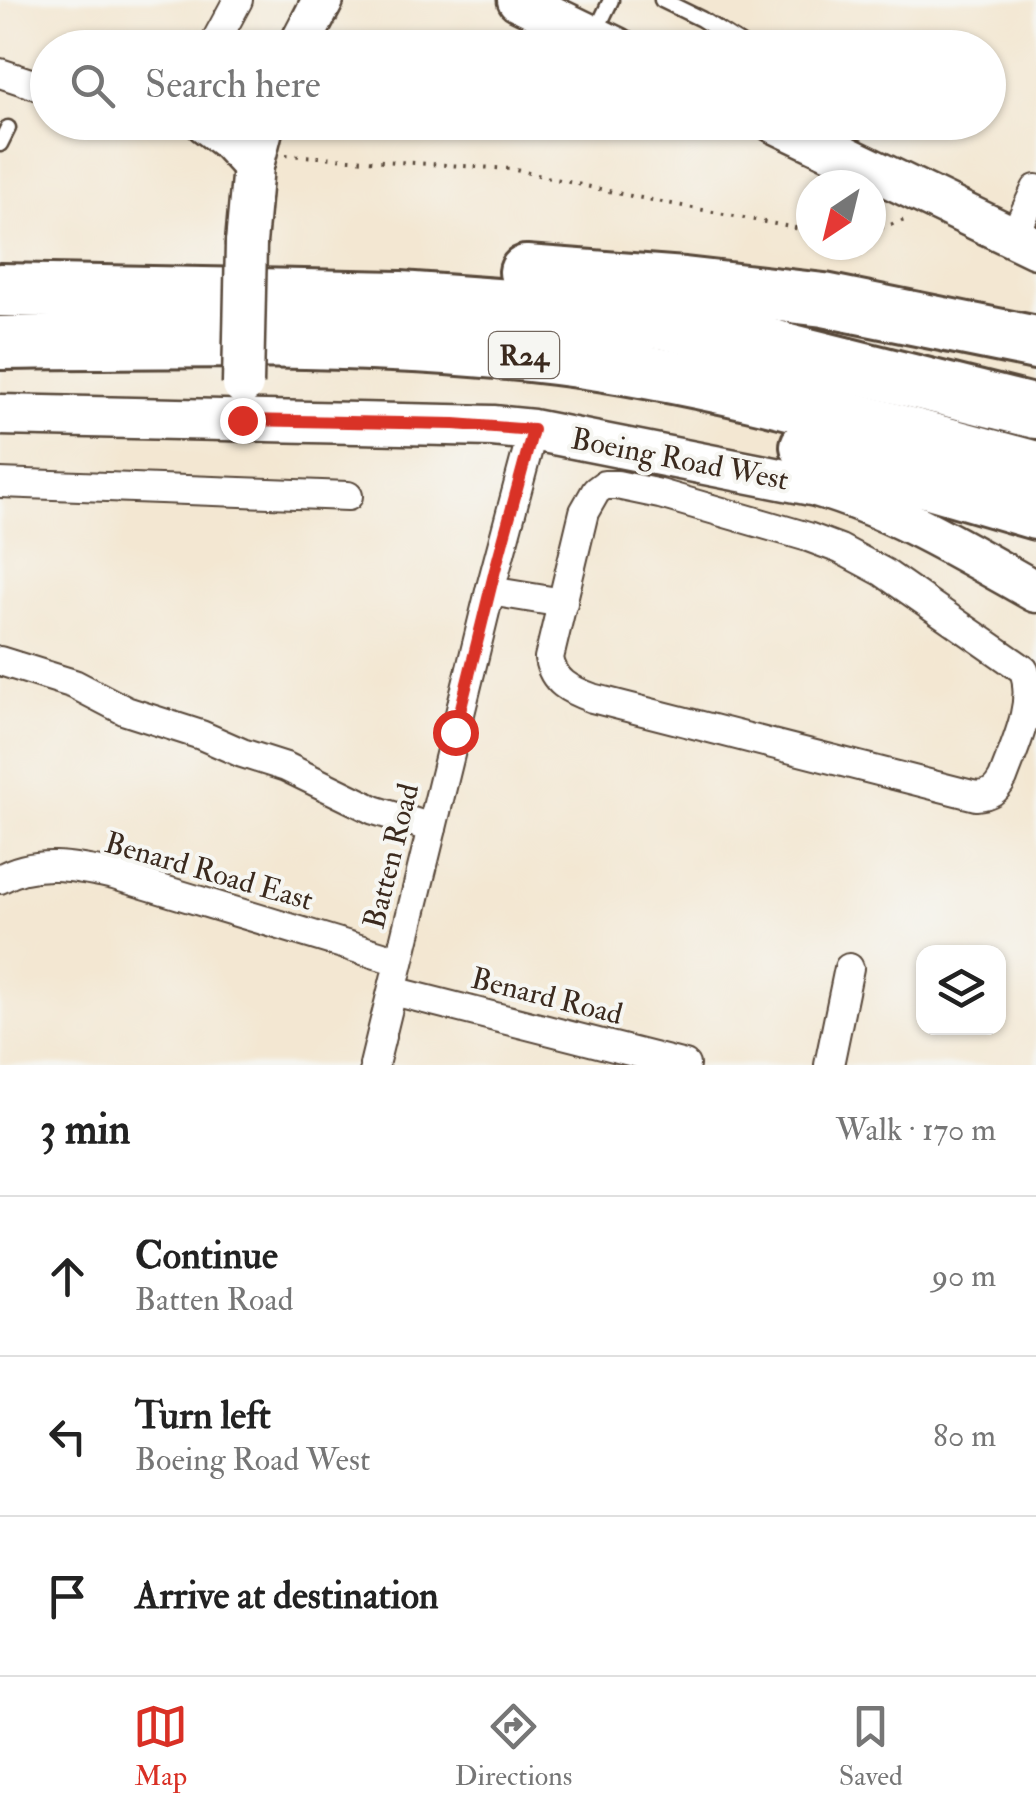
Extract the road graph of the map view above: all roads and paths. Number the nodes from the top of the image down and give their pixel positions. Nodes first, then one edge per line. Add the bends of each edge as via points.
1 (238, 0) edge
2 (518, 0) edge
3 (611, 0) edge
4 (662, 0) edge
5 (324, 2) edge
6 (222, 30) edge
7 (308, 30) edge
8 (580, 30) edge
9 (607, 30) edge
10 (718, 30) edge
11 (0, 73) edge
12 (30, 83) edge
13 (8, 128) dead end
14 (229, 140) edge
15 (811, 140) edge
16 (0, 144) edge
17 (258, 147) edge
18 (1036, 189) edge
19 (796, 227) edge
20 (1025, 243) edge
21 (0, 281) edge
22 (0, 290) edge
23 (204, 340) junction
24 (0, 343) edge
25 (1036, 343) edge
26 (242, 402) junction
27 (1036, 412) edge
28 (0, 416) edge
29 (533, 430) junction
30 (1036, 468) edge
31 (0, 483) edge
32 (348, 496) dead end
33 (1036, 513) edge
34 (490, 591) junction
35 (1036, 592) edge
36 (562, 603) junction
37 (0, 661) edge
38 (432, 828) junction
39 (0, 879) edge
40 (399, 961) junction
41 (849, 968) dead end
42 (393, 991) junction
43 (374, 1065) edge
44 (686, 1065) edge
45 (829, 1065) edge

1 - 6 street
2 - 8 street
3 - 9 lane
4 - 10 lane
5 - 7 street
11 - 12 street
13 - 16 lane
14 - 17 street
15 - 20 street
17 - 19 path via 512,169
17 - 26 street, bridge via 246,243
18 - 20 street
21 - 25 highway via 144,272 543,272 824,300
22 - 27 highway, R24 via 400,298 567,310 764,344
23 - 24 highway, R24
23 - 30 highway, R24 via 408,345 653,373
23 - 33 highway via 533,382 742,428
26 - 28 street, Boeing Road West
26 - 29 street, Boeing Road West
29 - 34 street, Batten Road
29 - 35 street, Boeing Road West via 847,495
31 - 32 street
34 - 36 street
34 - 38 street, Batten Road
36 - 36 street via 549,658 556,678 570,690 976,796 998,788 1028,706 1024,670 883,572 808,537 660,494 618,485 596,491 584,512
37 - 38 street via 74,684
38 - 40 street, Batten Road
39 - 40 street, Benard Road East via 30,868 82,868
40 - 42 street, Batten Road
41 - 45 street
42 - 43 street, Batten Road
42 - 44 street, Benard Road

